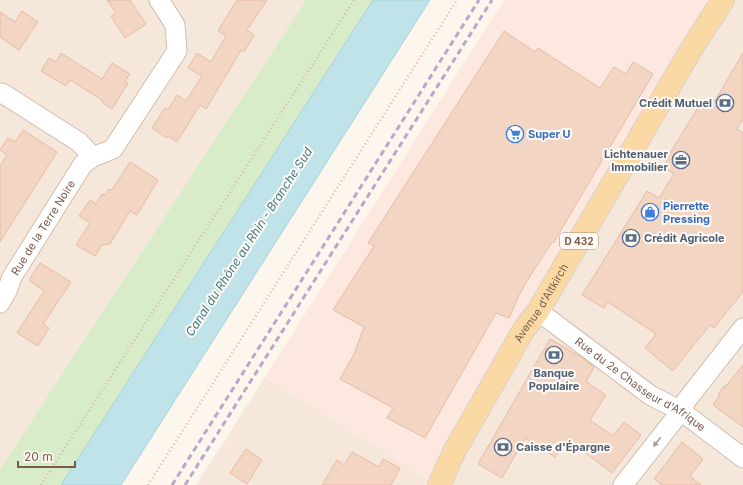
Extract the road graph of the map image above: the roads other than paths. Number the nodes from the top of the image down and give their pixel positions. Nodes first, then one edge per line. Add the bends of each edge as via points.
1 (159, 0) edge
2 (724, 0) edge
3 (0, 94) edge
4 (93, 157) junction
5 (0, 303) edge
6 (538, 311) junction
7 (743, 328) edge
8 (681, 411) junction
9 (743, 458) edge
10 (439, 485) edge
11 (623, 485) edge

1 - 4 street, Rue de la Terre Noire via 175,25 177,51 112,149
2 - 6 main road, Avenue d'Altkirch / D 432 via 692,48
3 - 4 street via 79,142
4 - 5 street, Rue de la Terre Noire via 83,164 12,278
6 - 8 street, Rue du 2e Chasseur d'Afrique via 650,394
6 - 10 main road, Avenue d'Altkirch / D 432 via 523,331 454,452
7 - 8 street
8 - 9 street, Rue du 2e Chasseur d'Afrique
8 -> 11 street

